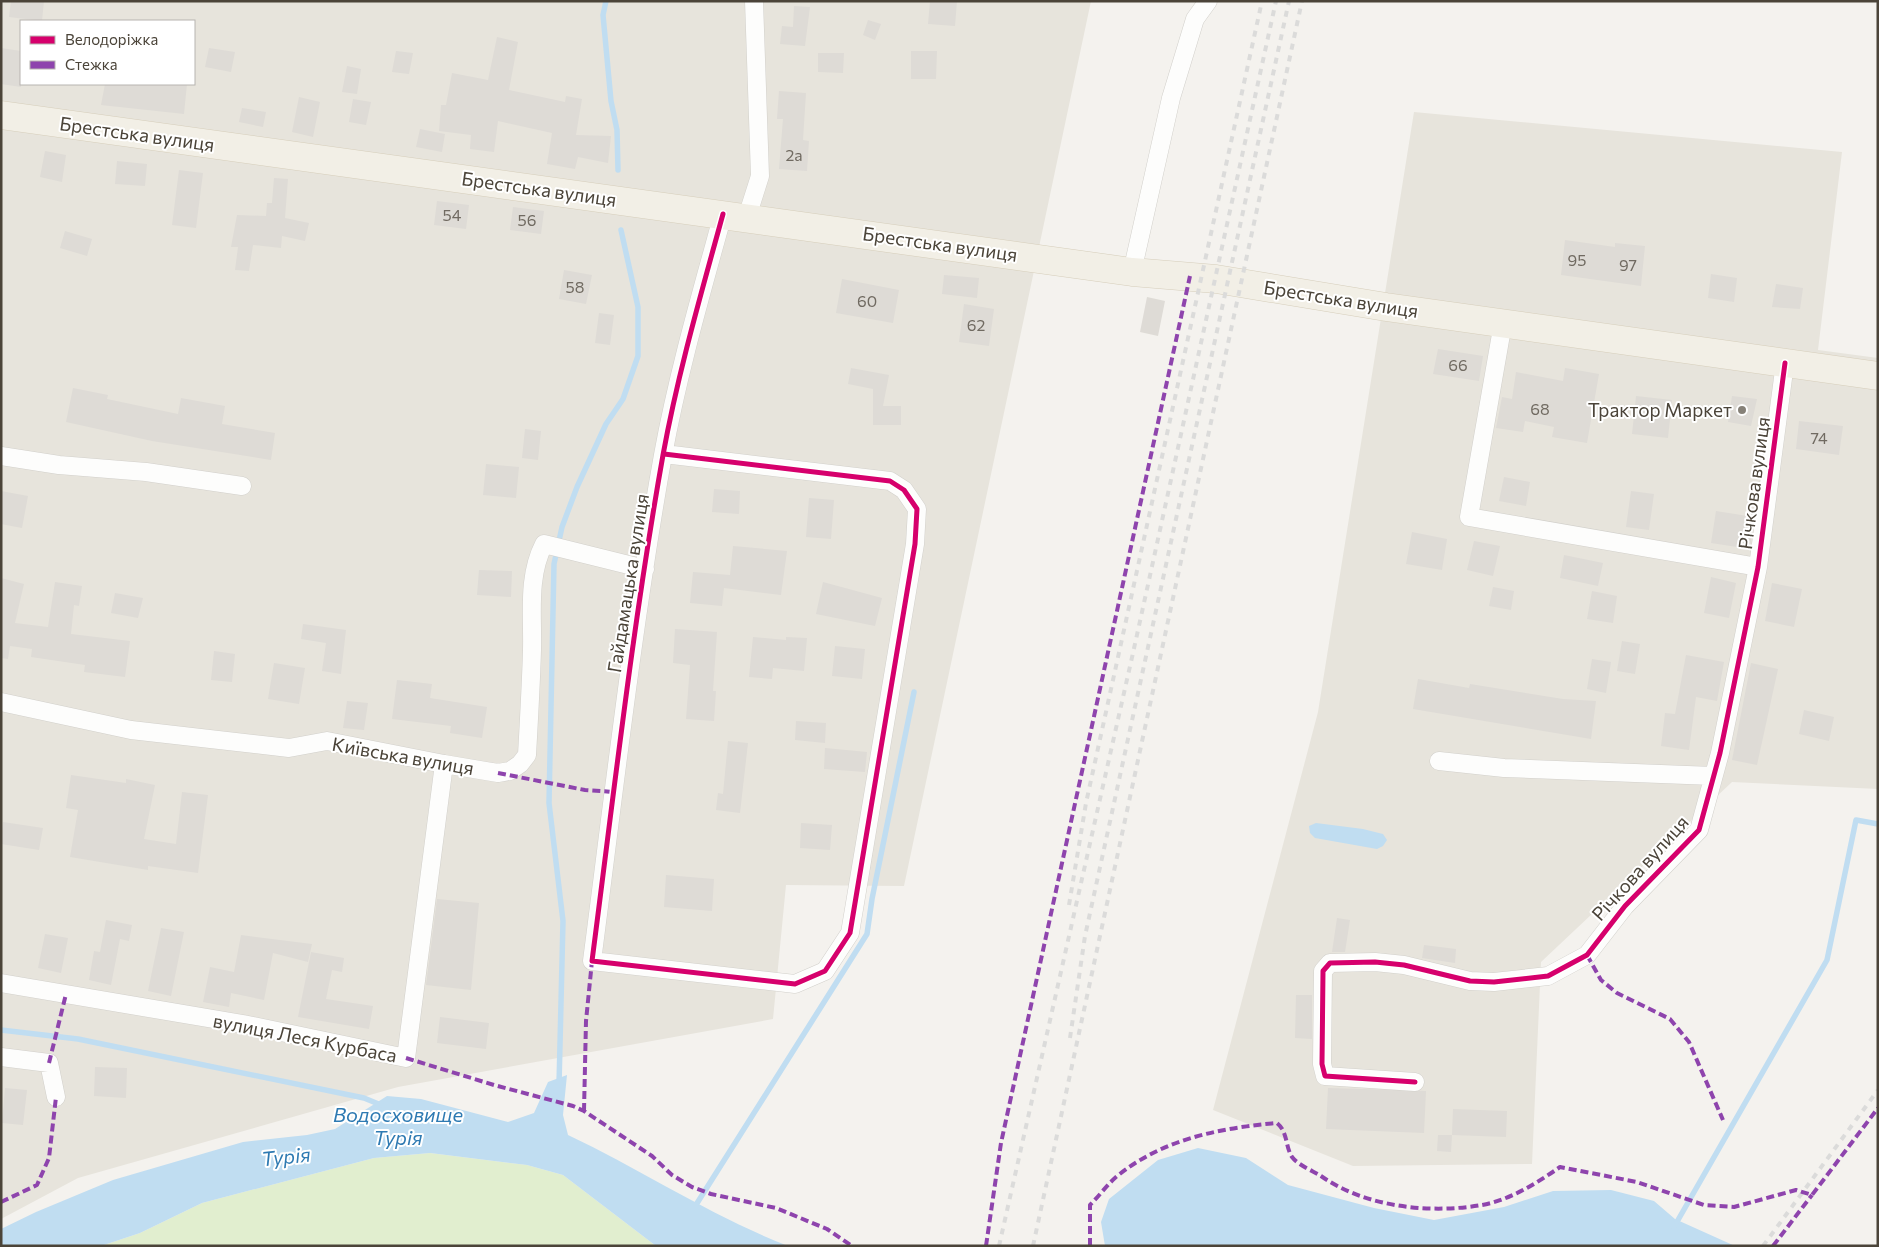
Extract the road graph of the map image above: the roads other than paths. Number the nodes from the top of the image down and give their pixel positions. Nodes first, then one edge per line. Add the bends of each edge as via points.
1 (754, 1) edge
2 (1208, 1) edge
3 (1, 115) edge
4 (735, 216) junction
5 (1132, 272) junction
6 (1503, 323) junction
7 (1785, 364) junction
8 (1878, 376) edge
9 (664, 454) junction
10 (1, 456) edge
11 (242, 486) dead end
12 (1758, 567) junction
13 (645, 569) junction
14 (1, 702) edge
15 (1439, 761) dead end
16 (444, 764) junction
17 (1713, 776) junction
18 (1, 983) edge
19 (1, 1057) edge
20 (1415, 1082) dead end
21 (56, 1097) dead end

1 - 4 street, Гайдамацька вулиця via 760,176
2 - 5 street via 1195,19 1171,98
3 - 4 main road, Брестська вулиця
4 - 5 main road, Брестська вулиця
4 - 9 street, Гайдамацька вулиця via 693,319
5 - 6 main road, Брестська вулиця via 1216,279
6 - 7 main road, Брестська вулиця
6 - 12 street, Річкова вулиця via 1469,517
7 - 8 main road, Брестська вулиця
7 - 12 street, Річкова вулиця
9 - 13 street, Гайдамацька вулиця
9 - 13 street, Гайдамацька вулиця via 890,481 904,490 917,509 915,544 850,933 825,971 795,984 592,961
10 - 11 street
12 - 17 street, Річкова вулиця
13 - 16 street, Київська вулиця via 546,543 539,554 532,586 528,755 510,771
14 - 16 street, Київська вулиця via 131,730 289,748 327,741
15 - 17 street via 1504,768
16 - 18 street, вулиця Леся Курбаса via 406,1058 243,1024
17 - 20 street, Річкова вулиця via 1699,830 1625,906 1587,955 1562,970 1528,980 1494,982 1470,981 1394,964 1330,963 1323,971 1322,1064 1325,1076
19 - 21 street via 49,1063

